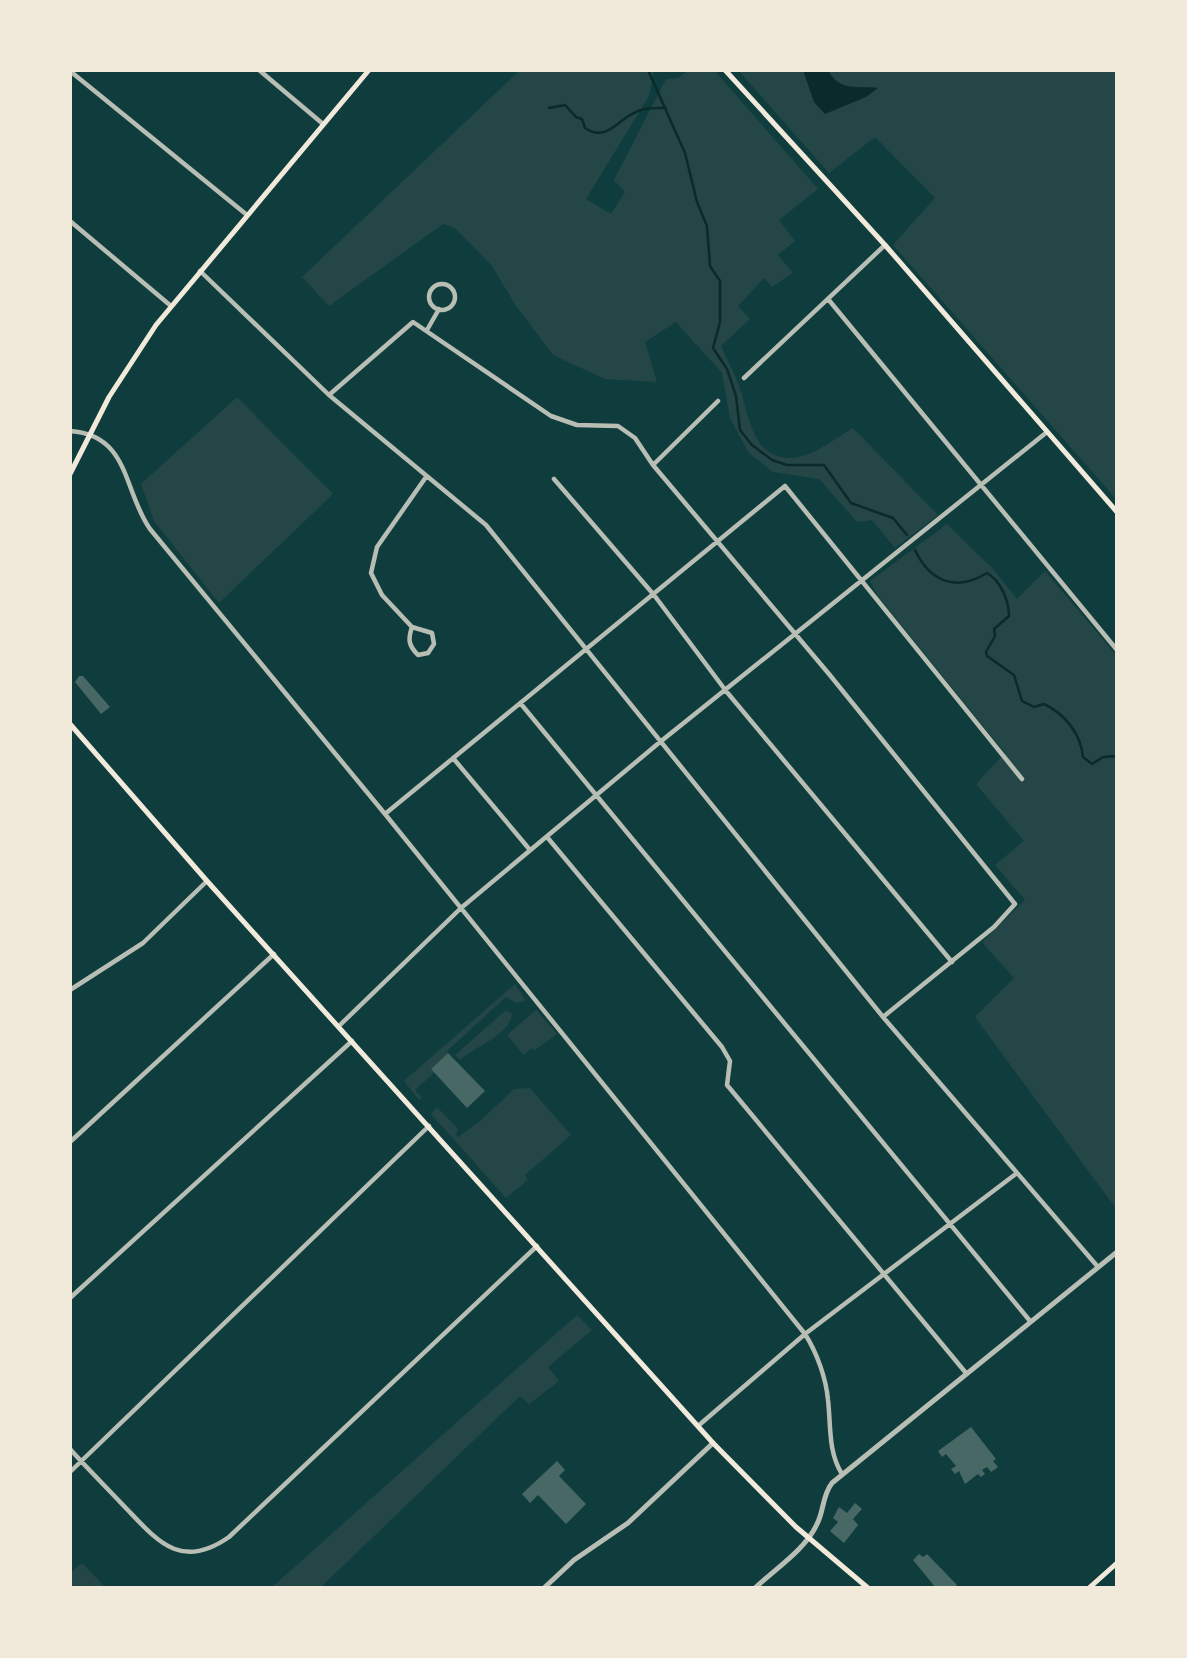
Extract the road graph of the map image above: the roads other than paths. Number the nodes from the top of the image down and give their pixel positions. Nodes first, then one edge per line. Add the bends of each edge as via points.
1 (260, 70) edge
2 (369, 70) edge
3 (725, 70) edge
4 (70, 71) edge
5 (323, 124) junction
6 (247, 215) junction
7 (70, 220) edge
8 (885, 245) junction
9 (200, 271) junction
10 (828, 299) junction
11 (171, 306) junction
12 (439, 309) junction
13 (427, 330) junction
14 (744, 378) dead end
15 (328, 395) junction
16 (718, 401) dead end
17 (70, 431) edge
18 (1047, 432) junction
19 (89, 436) junction
20 (653, 465) junction
21 (70, 474) edge
22 (426, 477) junction
23 (554, 480) dead end
24 (982, 484) junction
25 (1117, 512) edge
26 (718, 540) junction
27 (862, 581) junction
28 (653, 595) junction
29 (412, 627) junction
30 (796, 635) junction
31 (587, 648) junction
32 (1117, 650) edge
33 (726, 691) junction
34 (520, 703) junction
35 (70, 724) edge
36 (660, 742) junction
37 (453, 758) junction
38 (1022, 779) dead end
39 (597, 796) junction
40 (385, 814) junction
41 (547, 837) junction
42 (530, 850) junction
43 (207, 881) junction
44 (461, 908) junction
45 (274, 954) junction
46 (952, 962) junction
47 (70, 990) edge
48 (883, 1017) junction
49 (340, 1025) junction
50 (353, 1040) junction
51 (429, 1126) junction
52 (71, 1138) edge
53 (1017, 1173) junction
54 (950, 1225) junction
55 (537, 1245) junction
56 (1117, 1252) edge
57 (1098, 1267) junction
58 (883, 1275) junction
59 (70, 1298) edge
60 (1030, 1321) junction
61 (805, 1334) junction
62 (966, 1373) junction
63 (698, 1426) junction
64 (713, 1443) junction
65 (70, 1449) edge
66 (81, 1461) junction
67 (70, 1472) edge
68 (842, 1474) junction
69 (808, 1539) junction
70 (1117, 1563) edge
71 (544, 1588) edge
72 (755, 1588) edge
73 (868, 1588) edge
74 (1089, 1588) edge

1 - 5 street
2 - 5 main road
3 - 8 main road
4 - 6 street
5 - 6 main road
6 - 9 main road
7 - 11 street
8 - 10 street
8 - 18 main road
9 - 11 main road
9 - 15 street
10 - 14 street
10 - 24 street
11 - 19 main road via 122,374
12 - 12 street via 451,306 455,299 447,285 439,284 430,292 430,301
12 - 13 street
13 - 15 street via 413,322
13 - 20 street via 551,416 577,425 618,426 635,438
15 - 22 street
16 - 20 street
17 - 19 street
18 - 24 street
18 - 25 main road
19 - 21 main road
19 - 40 street via 114,451 149,529
20 - 26 street
22 - 29 street via 377,547 371,573 382,595
22 - 31 street via 486,525
23 - 28 street
24 - 27 street
24 - 32 street
26 - 27 street via 785,486
26 - 28 street
26 - 30 street
27 - 30 street
27 - 38 street
28 - 31 street
28 - 33 street
29 - 29 street via 432,633 434,644 428,653 418,654 411,648
30 - 33 street
30 - 46 street via 1015,904 1009,915
31 - 34 street
31 - 36 street
33 - 36 street
33 - 46 street
34 - 37 street
34 - 39 street
35 - 43 main road
36 - 39 street
36 - 48 street
37 - 40 street
37 - 42 street
39 - 41 street
39 - 54 street
40 - 44 street
41 - 42 street
41 - 58 street via 722,1047 730,1061 727,1085
42 - 44 street
43 - 45 main road
43 - 47 street via 143,943
44 - 49 street
44 - 61 street
45 - 49 main road
45 - 52 street
46 - 48 street
48 - 53 street
49 - 50 main road
50 - 51 main road
50 - 59 street
51 - 55 main road
51 - 66 street
53 - 54 street
53 - 57 street
54 - 58 street
54 - 60 street
55 - 63 main road
55 - 66 street via 211,1549 194,1553 161,1544
56 - 57 street
57 - 60 street
58 - 61 street
58 - 62 street
60 - 62 street
61 - 63 street
61 - 68 street via 818,1360 833,1455
62 - 68 street
63 - 64 main road
64 - 69 main road
64 - 71 street via 628,1523 580,1555
65 - 66 street
66 - 67 street
68 - 69 street via 826,1490 818,1524
69 - 72 street
69 - 73 main road
70 - 74 main road

